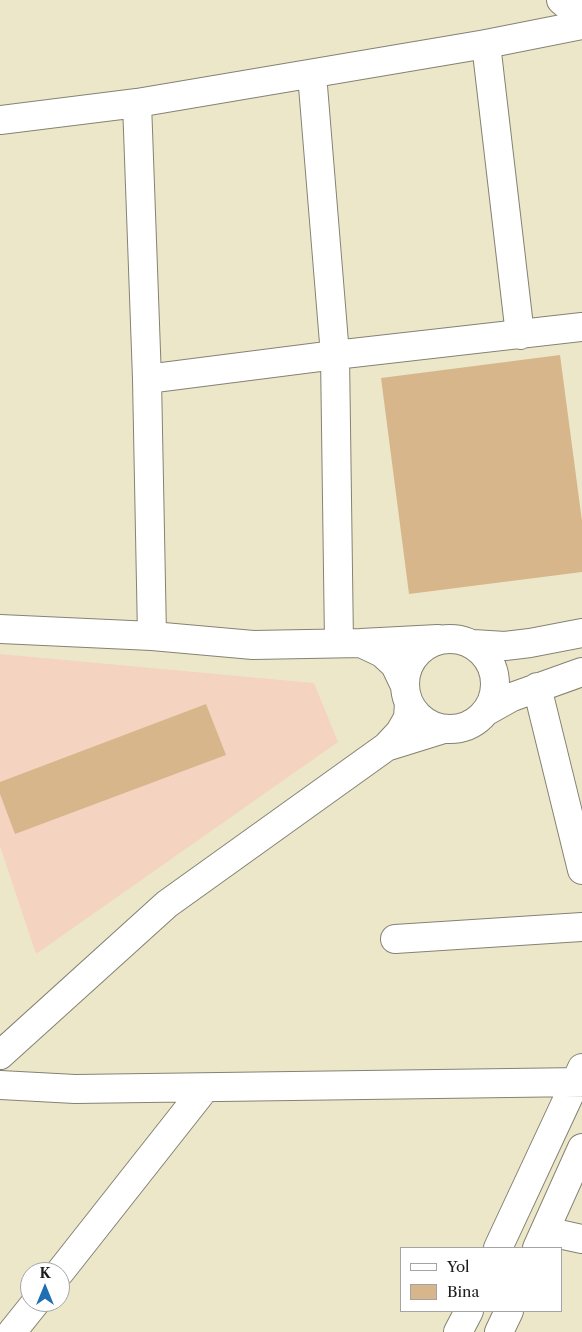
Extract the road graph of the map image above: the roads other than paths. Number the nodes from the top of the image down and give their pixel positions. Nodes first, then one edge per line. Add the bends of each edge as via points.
1 (561, 0) edge
2 (582, 18) edge
3 (582, 25) edge
4 (486, 44) junction
5 (312, 74) junction
6 (137, 103) junction
7 (0, 120) edge
8 (582, 328) edge
9 (520, 335) junction
10 (335, 355) junction
11 (147, 379) junction
12 (0, 629) edge
13 (582, 632) edge
14 (152, 636) junction
15 (442, 639) junction
16 (350, 643) junction
17 (473, 644) junction
18 (582, 672) edge
19 (537, 687) junction
20 (407, 694) junction
21 (487, 711) junction
22 (444, 729) junction
23 (386, 747) junction
24 (582, 870) edge
25 (582, 927) edge
26 (395, 939) dead end
27 (0, 1055) edge
28 (580, 1077) edge
29 (0, 1086) edge
30 (205, 1088) junction
31 (582, 1148) edge
32 (582, 1239) edge
33 (541, 1240) edge
34 (498, 1247) edge
35 (68, 1262) edge
36 (28, 1312) edge
37 (468, 1312) edge
38 (508, 1312) edge
39 (12, 1332) edge
40 (458, 1332) edge
41 (499, 1332) edge

1 - 2 street
3 - 4 street
4 - 5 street
4 - 9 street
5 - 6 street
5 - 10 street
6 - 7 street
6 - 11 street
8 - 9 street
9 - 10 street
10 - 11 street
10 - 16 street
11 - 14 street
12 - 14 street
13 - 17 street via 504,646
14 - 16 street via 254,644
15 - 16 street
15 - 17 street via 458,638
15 - 20 street via 419,650 411,660 406,673
16 - 20 street via 382,653 395,665
17 - 21 street via 493,667 496,682 494,698
18 - 19 street
19 - 21 street
19 - 24 street
20 - 22 street via 415,712 423,720
20 - 23 street via 408,718
21 - 22 street via 468,725
22 - 23 street
23 - 27 street via 167,904
25 - 26 street
28 - 30 street
28 - 34 street
29 - 30 street
30 - 35 street
31 - 33 street
32 - 33 street
36 - 39 street
37 - 40 street
38 - 41 street

